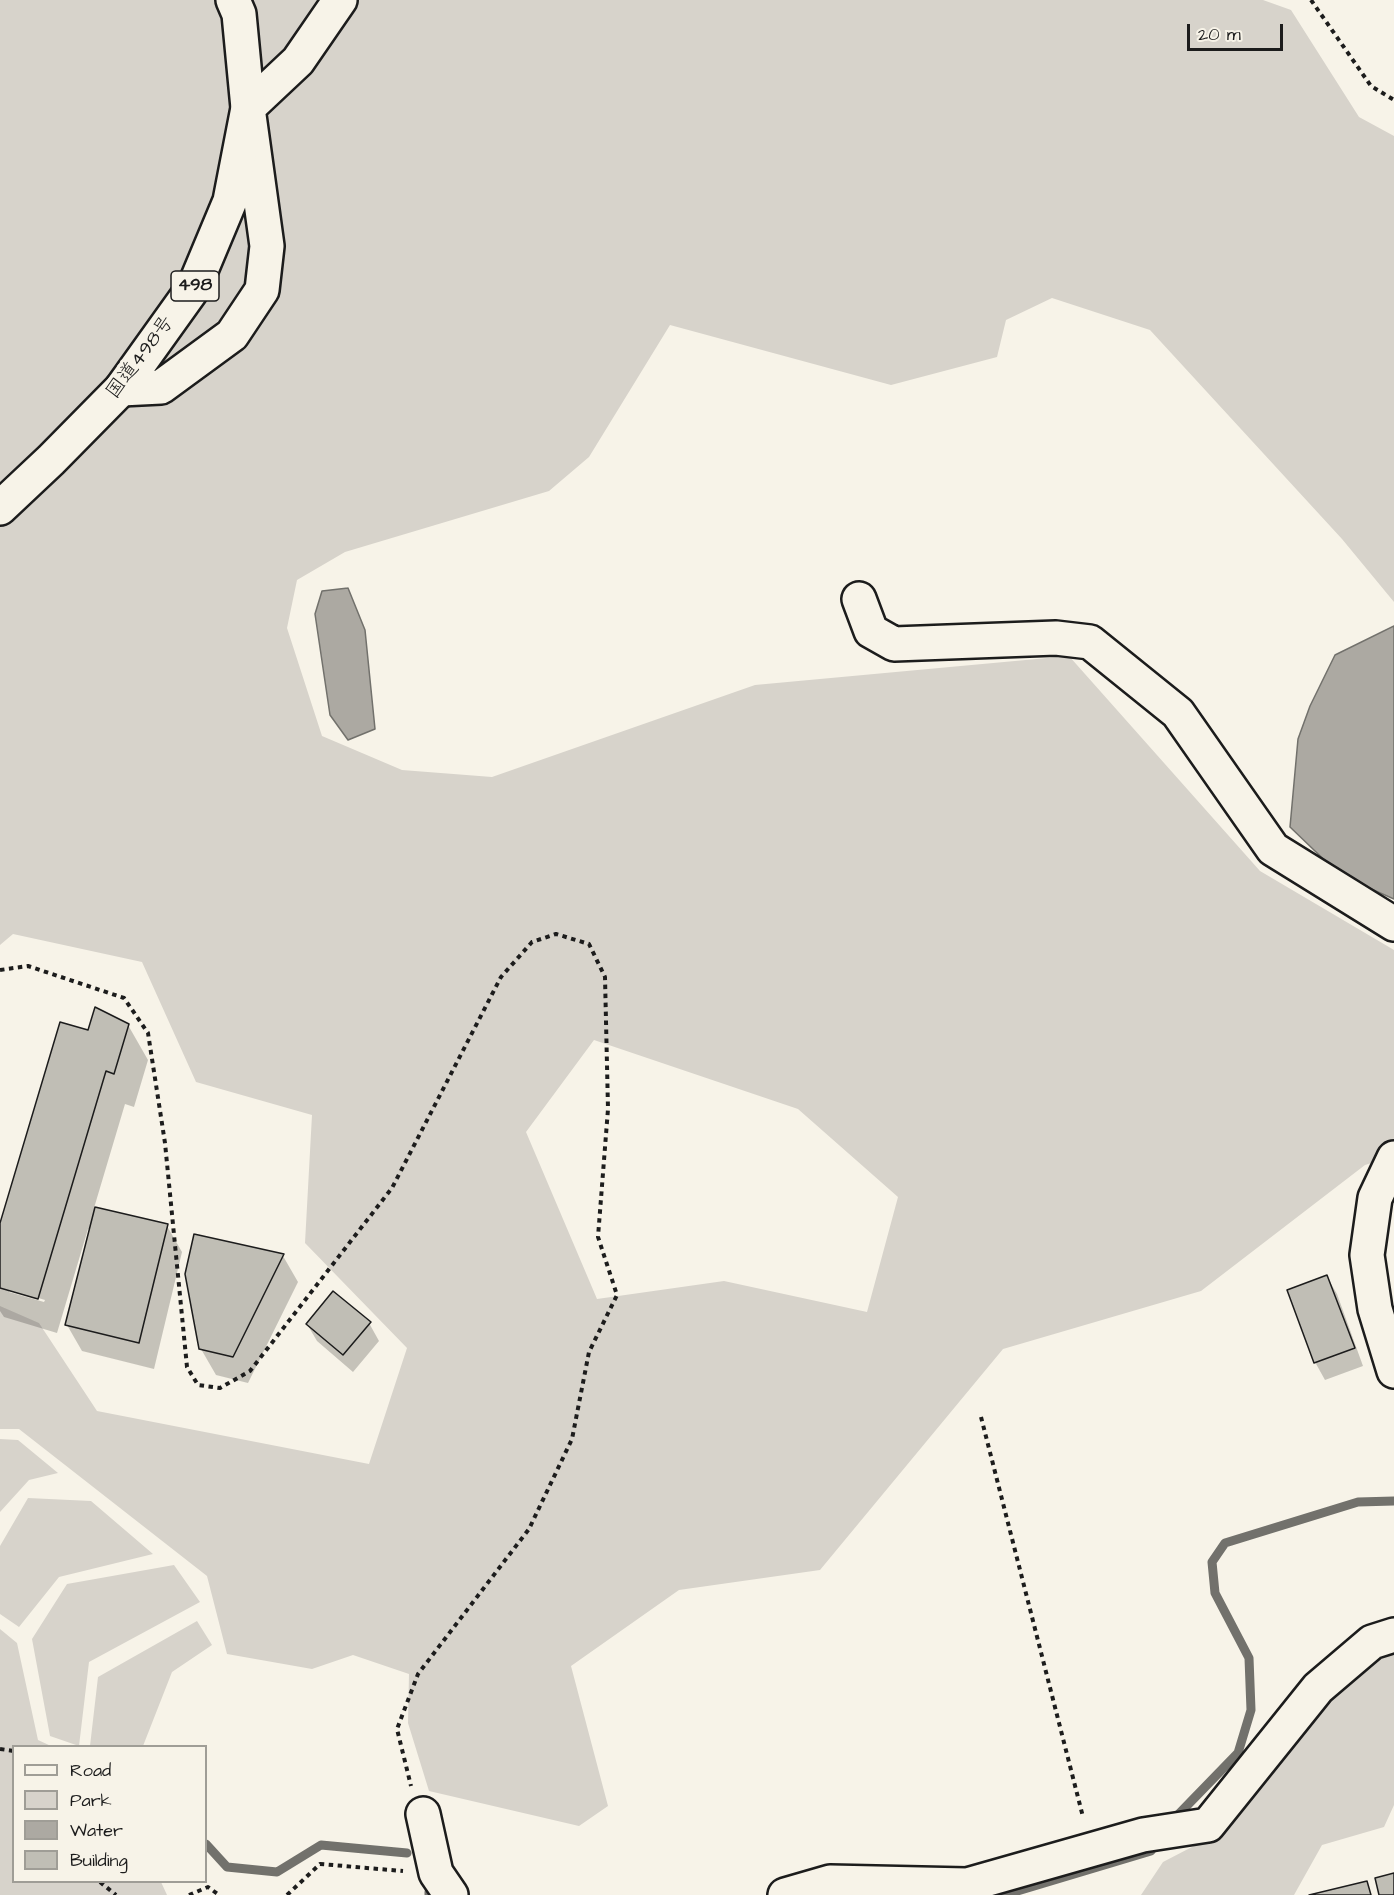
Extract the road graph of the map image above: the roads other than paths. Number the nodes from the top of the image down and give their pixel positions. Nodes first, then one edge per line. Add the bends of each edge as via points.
1 (233, 0) edge
2 (340, 0) edge
3 (248, 108) junction
4 (121, 389) junction
5 (0, 508) edge
6 (859, 599) dead end
7 (1394, 924) edge
8 (1394, 1158) edge
9 (1394, 1371) edge
10 (1394, 1635) edge
11 (423, 1814) road end
12 (444, 1884) edge
13 (785, 1895) edge

1 - 3 main road, 国道498号 / 498 via 239,14
2 - 3 main road via 298,61
3 - 4 main road, 国道498号 / 498 via 230,201 194,287
3 - 4 main road via 267,246 262,290 232,335 161,387
4 - 5 main road, 国道498号 / 498
6 - 7 main road via 871,631 894,644 1056,638 1090,642 1178,713 1273,849
8 - 9 main road via 1375,1198 1366,1255 1375,1309
10 - 13 main road via 1372,1642 1318,1688 1208,1825 1143,1835 967,1885 830,1882
11 - 12 main road

